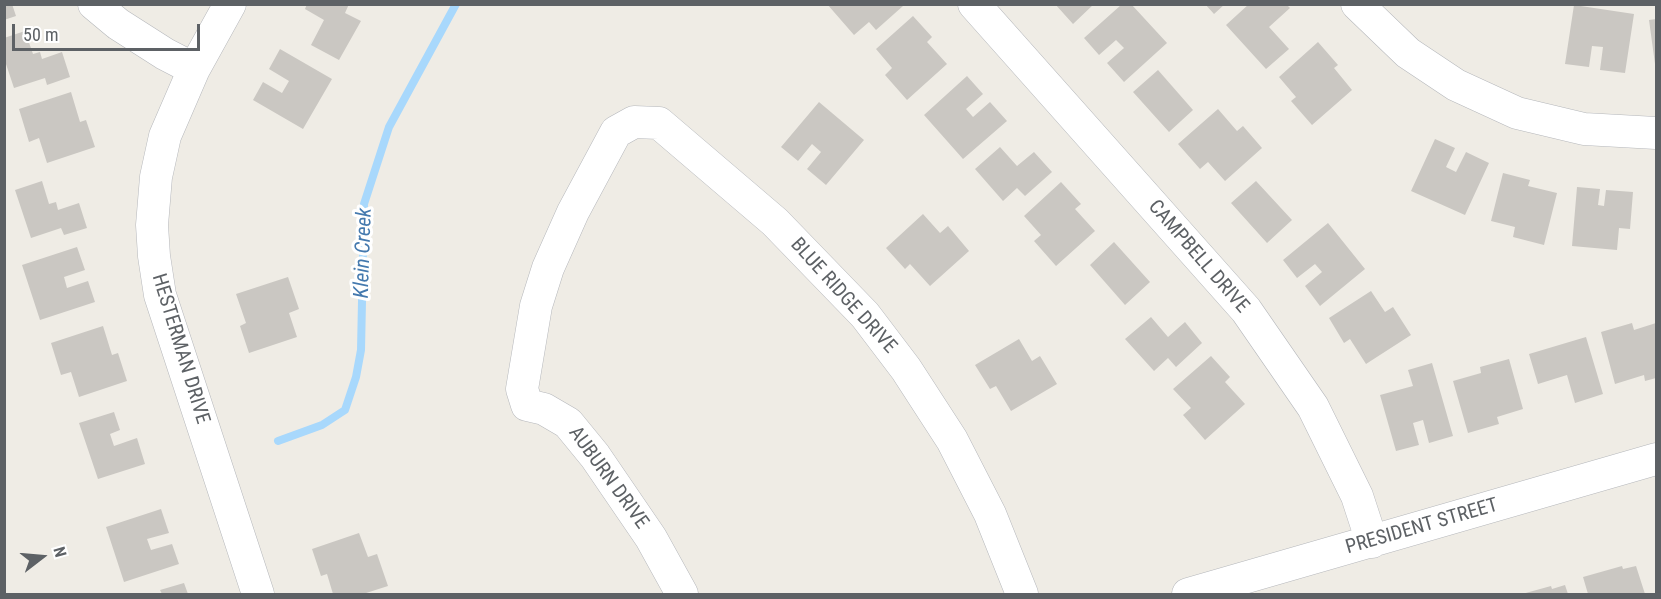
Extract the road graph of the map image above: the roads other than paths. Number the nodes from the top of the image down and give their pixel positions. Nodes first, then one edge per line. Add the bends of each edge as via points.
1 (94, 4) edge
2 (230, 4) edge
3 (974, 4) edge
4 (1357, 4) edge
5 (194, 69) junction
6 (633, 122) joint
7 (1656, 133) edge
8 (1656, 459) edge
9 (1372, 542) junction
10 (258, 594) edge
11 (682, 594) edge
12 (1022, 594) edge
13 (1188, 594) edge

1 - 5 street via 118,24
2 - 5 street, HESTERMAN DRIVE
3 - 9 street, CAMPBELL DRIVE via 1246,310 1313,407 1357,496
4 - 7 street via 1389,36 1456,85 1517,113 1584,129
5 - 10 street, HESTERMAN DRIVE via 165,136 156,177 154,256 160,295
6 - 11 street, AUBURN DRIVE via 616,132 548,268 536,306 522,389 527,405 544,409 568,423 595,456 651,538
6 - 12 street, BLUE RIDGE DRIVE via 659,123 774,222 865,315 952,440 990,514
8 - 9 street, PRESIDENT STREET
9 - 13 street, PRESIDENT STREET

